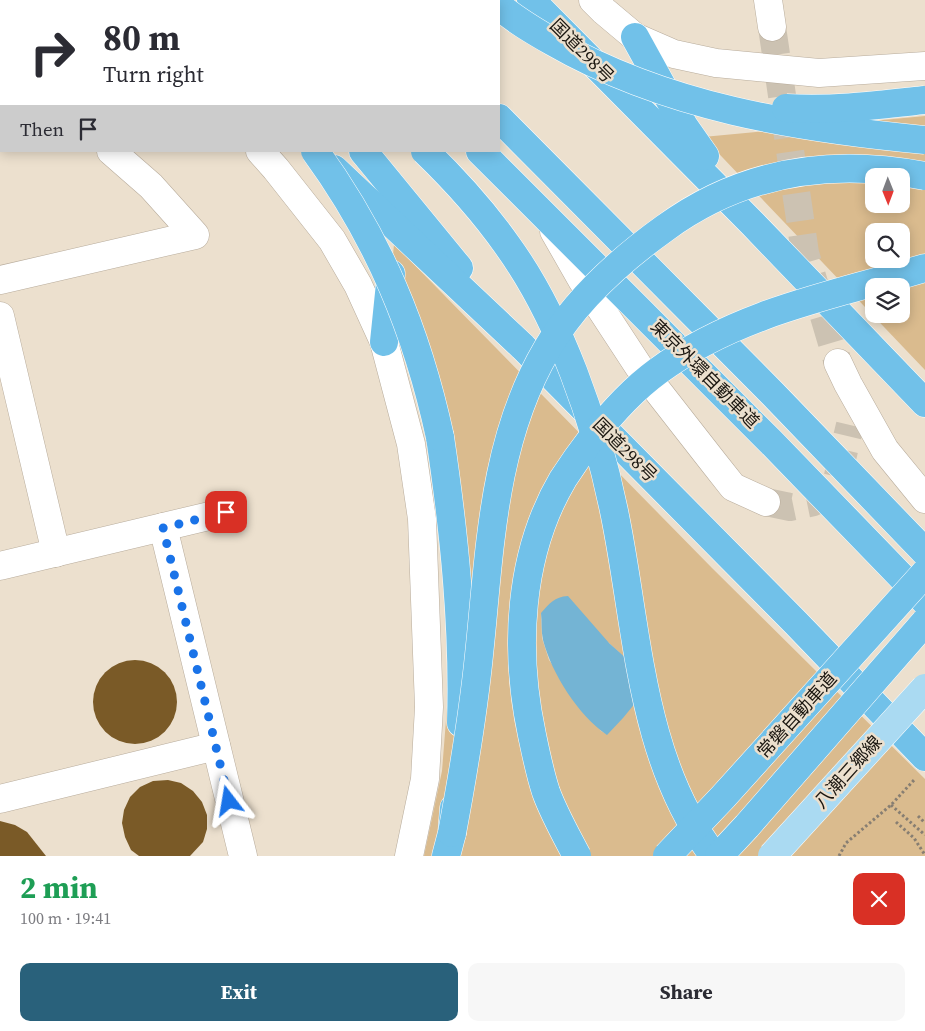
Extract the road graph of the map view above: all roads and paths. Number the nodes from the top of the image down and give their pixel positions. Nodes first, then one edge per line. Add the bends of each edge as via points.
1 (531, 0) edge
2 (593, 0) edge
3 (768, 0) edge
4 (500, 7) edge
5 (772, 27) tunnel mouth
6 (635, 37) junction
7 (925, 66) edge
8 (685, 97) junction
9 (925, 100) edge
10 (500, 119) edge
11 (925, 140) edge
12 (112, 152) edge
13 (261, 152) edge
14 (317, 152) edge
15 (317, 152) edge
16 (364, 152) edge
17 (426, 152) edge
18 (481, 152) edge
19 (925, 176) edge
20 (546, 216) junction
21 (753, 224) junction
22 (395, 228) junction
23 (925, 268) edge
24 (0, 280) edge
25 (0, 316) edge
26 (384, 342) junction
27 (523, 347) junction
28 (925, 403) edge
29 (850, 425) tunnel mouth
30 (925, 499) edge
31 (766, 502) tunnel mouth
32 (226, 512) dead end
33 (163, 528) junction
34 (925, 552) edge
35 (56, 553) junction
36 (0, 566) edge
37 (925, 573) edge
38 (925, 601) edge
39 (925, 622) edge
40 (925, 688) edge
41 (216, 746) junction
42 (922, 765) edge
43 (0, 799) edge
44 (891, 805) junction
45 (918, 816) dead end
46 (896, 822) dead end
47 (925, 823) edge
48 (925, 836) edge
49 (449, 844) edge
50 (925, 855) edge
51 (243, 856) edge
52 (409, 856) edge
53 (577, 856) edge
54 (667, 856) edge
55 (714, 856) edge
56 (719, 856) edge
57 (772, 856) edge
58 (839, 856) edge

1 - 21 highway, 国道298号
2 - 6 street
3 - 5 street
4 - 8 highway, bridge via 572,53 646,85
6 - 7 street via 674,54 716,63 819,73
6 - 21 highway via 684,126
8 - 9 highway, bridge via 751,107 792,109 868,107
8 - 11 highway, bridge via 797,124 848,133
10 - 34 highway, 東京外環自動車道
12 - 24 street via 150,186 195,235
13 - 26 street via 332,240 358,285
14 - 22 highway, 国道298号
15 - 49 highway, bridge via 378,253 400,302 430,392 440,437 452,531 462,689
16 - 27 highway
17 - 55 highway, bridge via 456,182 508,246 530,281 567,356 590,422 610,496 649,711 688,816
18 - 20 highway, 東京外環自動車道
19 - 49 highway, bridge via 833,168 765,178 732,189 682,216 646,241 572,312 530,382 504,458 495,504 471,720
20 - 31 street via 582,280 638,367 733,487
20 - 38 highway, 東京外環自動車道 via 772,442
21 - 28 highway, 国道298号
22 - 26 highway
22 - 27 highway, 国道298号
23 - 53 highway, bridge via 801,302 762,316 694,348 630,393 607,418 563,480 537,540 529,574 522,646 523,684 536,759 546,792
25 - 35 street
26 - 52 street via 411,444 422,519 429,707 425,779
27 - 42 highway, 国道298号 via 796,623
29 - 30 street via 843,374 885,450
32 - 33 street
33 - 35 street
33 - 41 street
35 - 36 street
37 - 54 highway, 常磐自動車道, bridge
39 - 56 highway, 常磐自動車道, bridge
40 - 57 main road, 八潮三郷線, bridge
41 - 43 street
41 - 51 street
42 - 44 path
44 - 48 path
44 - 58 path via 846,843
45 - 47 path
46 - 50 path via 914,838

